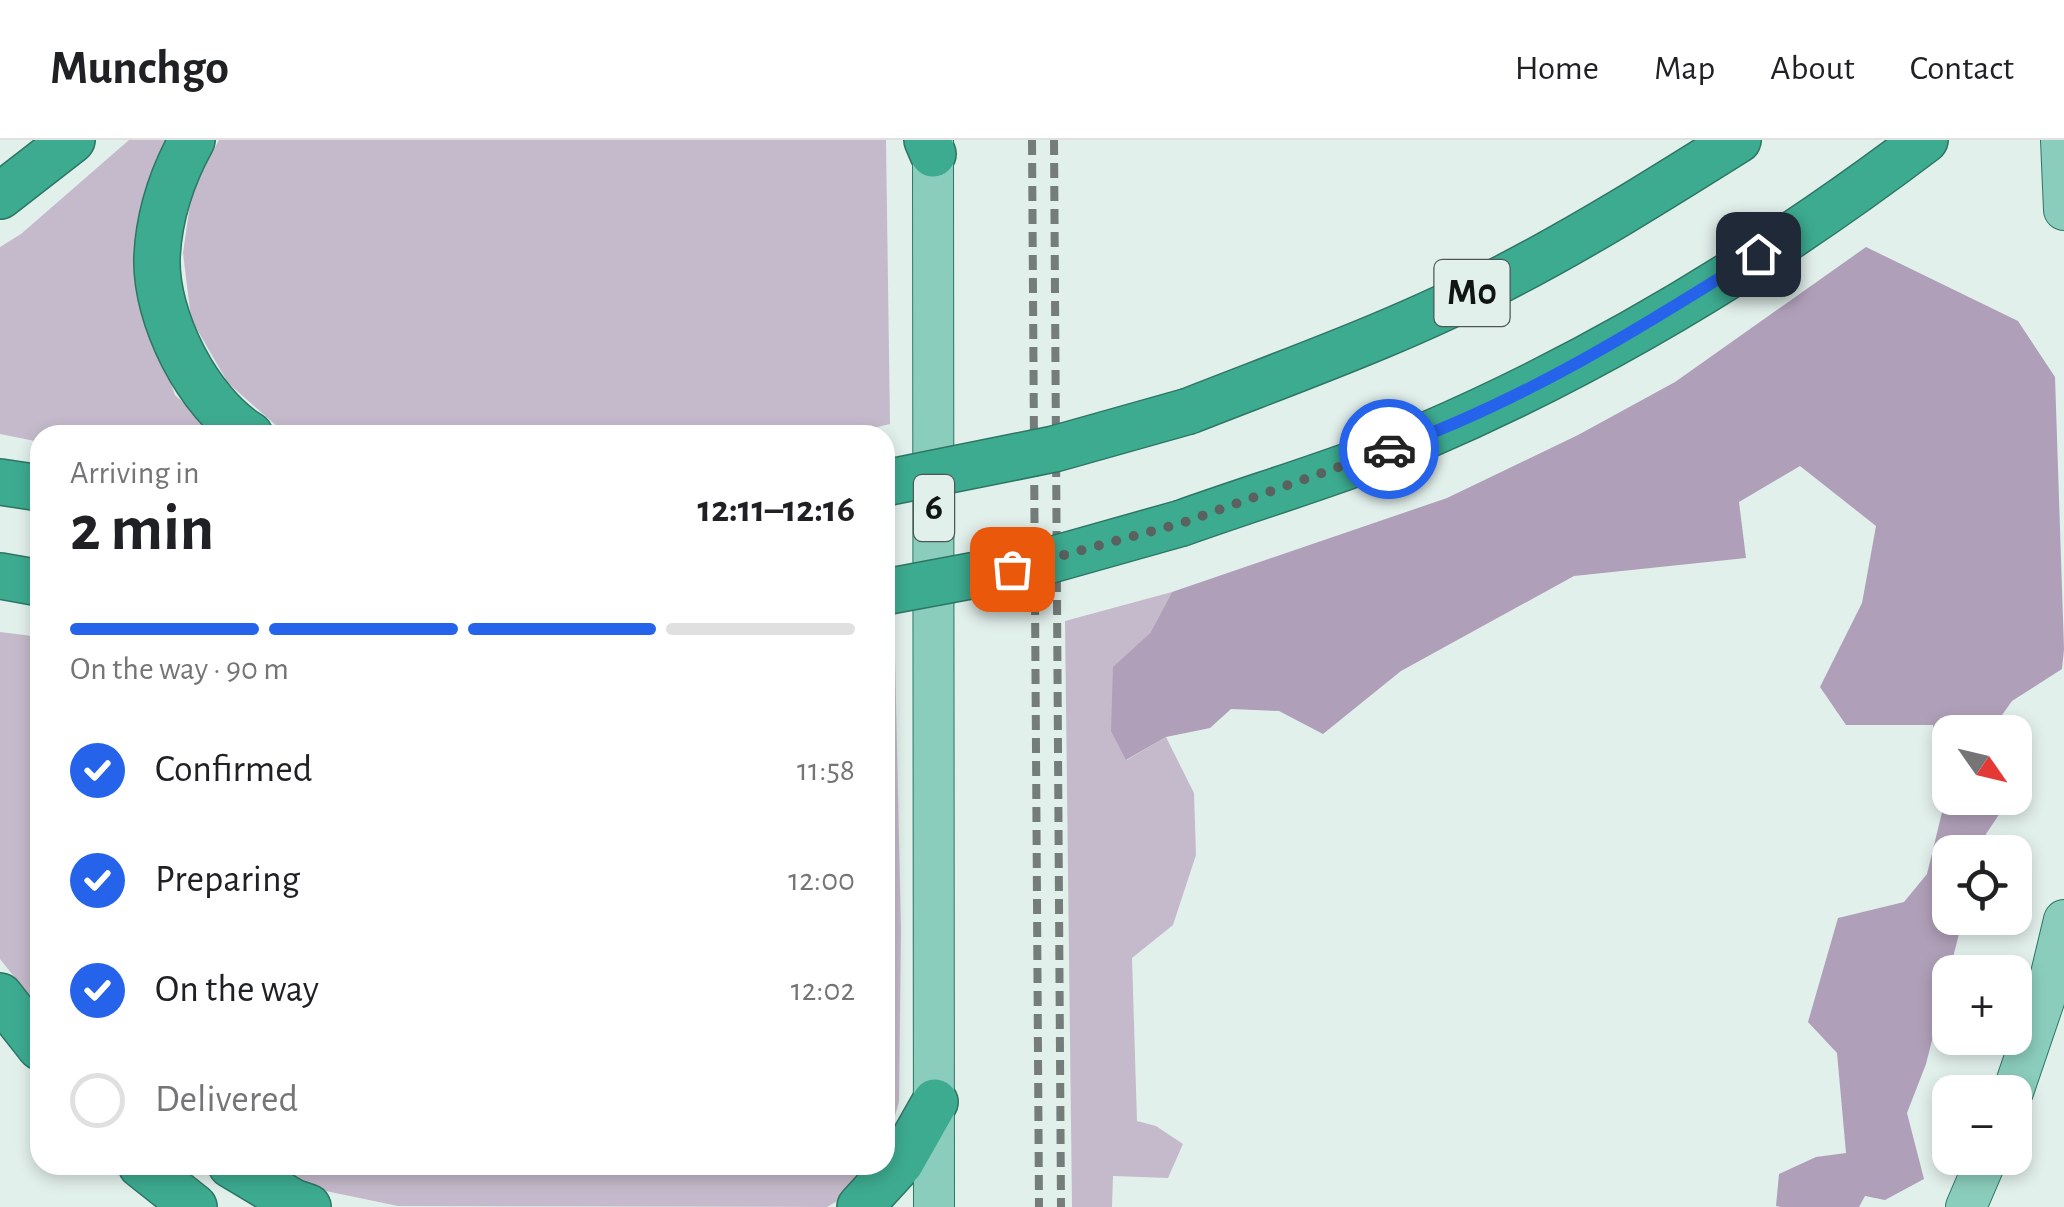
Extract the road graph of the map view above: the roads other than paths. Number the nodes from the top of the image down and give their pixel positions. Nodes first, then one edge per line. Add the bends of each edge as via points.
1 (72, 140) edge
2 (192, 140) edge
3 (1738, 140) edge
4 (1925, 140) edge
5 (2061, 140) edge
6 (931, 145) edge
7 (0, 196) edge
8 (2064, 210) edge
9 (239, 425) edge
10 (895, 481) edge
11 (0, 482) edge
12 (30, 486) edge
13 (0, 576) edge
14 (30, 581) edge
15 (895, 590) edge
16 (2064, 920) edge
17 (0, 996) edge
18 (30, 1034) edge
19 (2018, 1075) edge
20 (936, 1102) junction
21 (895, 1168) edge
22 (154, 1175) edge
23 (248, 1175) edge
24 (888, 1175) edge
25 (1980, 1175) edge
26 (194, 1207) edge
27 (308, 1207) edge
28 (860, 1207) edge
29 (934, 1207) edge
30 (1966, 1207) edge

1 - 7 highway
2 - 9 highway via 174,172 162,221 162,292 189,370
3 - 10 highway, M0, bridge via 1499,281 1343,350 1189,411 1054,449
4 - 15 highway, bridge via 1678,304 1421,438 1182,523 1040,563
5 - 8 main road
6 - 20 main road, 6
11 - 12 highway
13 - 14 highway
16 - 19 main road
17 - 18 highway
20 - 21 highway
20 - 29 main road, 6
22 - 26 highway
23 - 27 highway
24 - 28 highway
25 - 30 main road

